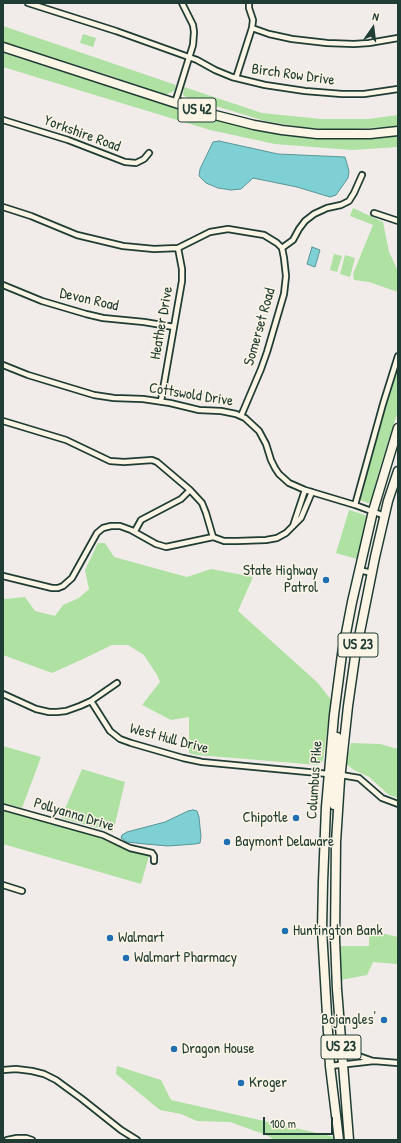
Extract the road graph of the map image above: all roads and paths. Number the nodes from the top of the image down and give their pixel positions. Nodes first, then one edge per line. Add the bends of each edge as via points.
1 (28, 3) edge
2 (182, 3) edge
3 (250, 3) edge
4 (252, 28) junction
5 (398, 38) edge
6 (3, 47) edge
7 (190, 58) junction
8 (236, 78) junction
9 (398, 89) edge
10 (175, 103) junction
11 (3, 120) edge
12 (398, 131) edge
13 (149, 153) dead end
14 (362, 175) dead end
15 (3, 207) edge
16 (374, 213) dead end
17 (398, 221) edge
18 (178, 248) junction
19 (282, 248) junction
20 (3, 285) edge
21 (174, 327) junction
22 (398, 356) edge
23 (3, 365) edge
24 (161, 401) junction
25 (240, 416) junction
26 (3, 421) edge
27 (398, 428) edge
28 (398, 471) edge
29 (190, 490) junction
30 (305, 490) junction
31 (312, 492) junction
32 (355, 505) junction
33 (372, 511) junction
34 (385, 516) junction
35 (293, 527) junction
36 (135, 531) junction
37 (213, 537) junction
38 (359, 570) junction
39 (372, 573) junction
40 (3, 576) edge
41 (117, 683) dead end
42 (3, 694) edge
43 (91, 701) junction
44 (334, 715) junction
45 (329, 774) junction
46 (341, 775) junction
47 (398, 804) edge
48 (3, 807) edge
49 (336, 842) junction
50 (154, 861) dead end
51 (3, 885) edge
52 (22, 891) dead end
53 (341, 1048) junction
54 (374, 1061) junction
55 (398, 1062) edge
56 (343, 1065) junction
57 (330, 1066) junction
58 (3, 1070) edge
59 (128, 1138) edge
60 (7, 1140) edge
61 (32, 1140) edge
62 (137, 1140) edge
63 (339, 1140) edge
64 (349, 1140) edge

1 - 7 street, Birch Row Drive
2 - 7 street via 194,32
3 - 4 street
4 - 5 street via 292,39 327,43 354,44
4 - 8 street
6 - 10 highway, US 42
7 - 8 street, Birch Row Drive
7 - 10 street
8 - 9 street, Birch Row Drive via 286,89 320,92 364,94
10 - 12 highway, US 42 via 229,119 290,131 344,134
11 - 13 street, Yorkshire Road via 68,140 124,162 136,163
14 - 19 street via 348,201 314,214 305,221 293,240
15 - 18 street via 78,235 108,243 154,249
16 - 17 street
18 - 19 street via 210,232 228,229 264,235
18 - 21 street, Heather Drive via 182,276
19 - 25 street, Somerset Road via 286,276 284,294 261,369
20 - 21 street, Devon Road via 42,301 86,314
21 - 24 street, Heather Drive
22 - 32 street
23 - 24 street, Cottswold Drive via 28,376 94,395
24 - 25 street, Cottswold Drive
25 - 30 street, Cottswold Drive via 246,418 259,431 279,474 289,483
26 - 29 street via 66,440 110,462 154,461
27 - 33 highway, Columbus Pike / US 23
28 - 34 highway, Columbus Pike / US 23
29 - 36 street via 181,499 140,520
29 - 37 street via 204,508
30 - 31 street, Cottswold Drive
30 - 35 street
31 - 32 street, Cottswold Drive
31 - 35 street via 301,518
32 - 33 street, Cottswold Drive
33 - 34 street, Cottswold Drive
33 - 38 highway, Columbus Pike / US 23
34 - 39 highway, Columbus Pike / US 23
35 - 37 street via 282,536 266,540 224,541
36 - 37 street via 164,546
36 - 40 street via 115,526 101,529 72,578 58,588
38 - 39 street
38 - 44 highway, Columbus Pike / US 23 via 342,654
39 - 46 highway, Columbus Pike / US 23 via 348,706
41 - 43 street
42 - 43 street via 49,712 66,711
43 - 45 street, West Hull Drive via 110,731 120,739 202,762
44 - 45 highway, Columbus Pike / US 23
44 - 46 highway via 338,719 336,766
45 - 49 highway via 334,783 332,835
45 - 57 highway, Columbus Pike / US 23 via 322,930
46 - 47 street via 359,778 382,798
46 - 49 highway, Columbus Pike / US 23
48 - 50 street, Pollyanna Drive via 103,835 130,848 152,853
49 - 53 highway, Columbus Pike / US 23 via 335,940
51 - 52 street
53 - 54 street
53 - 56 highway, Columbus Pike / US 23
54 - 55 street
54 - 56 street
56 - 57 street
56 - 64 highway, Columbus Pike / US 23
57 - 63 highway, Columbus Pike / US 23
58 - 59 street via 32,1071 56,1080 82,1098
59 - 62 street
60 - 61 street

